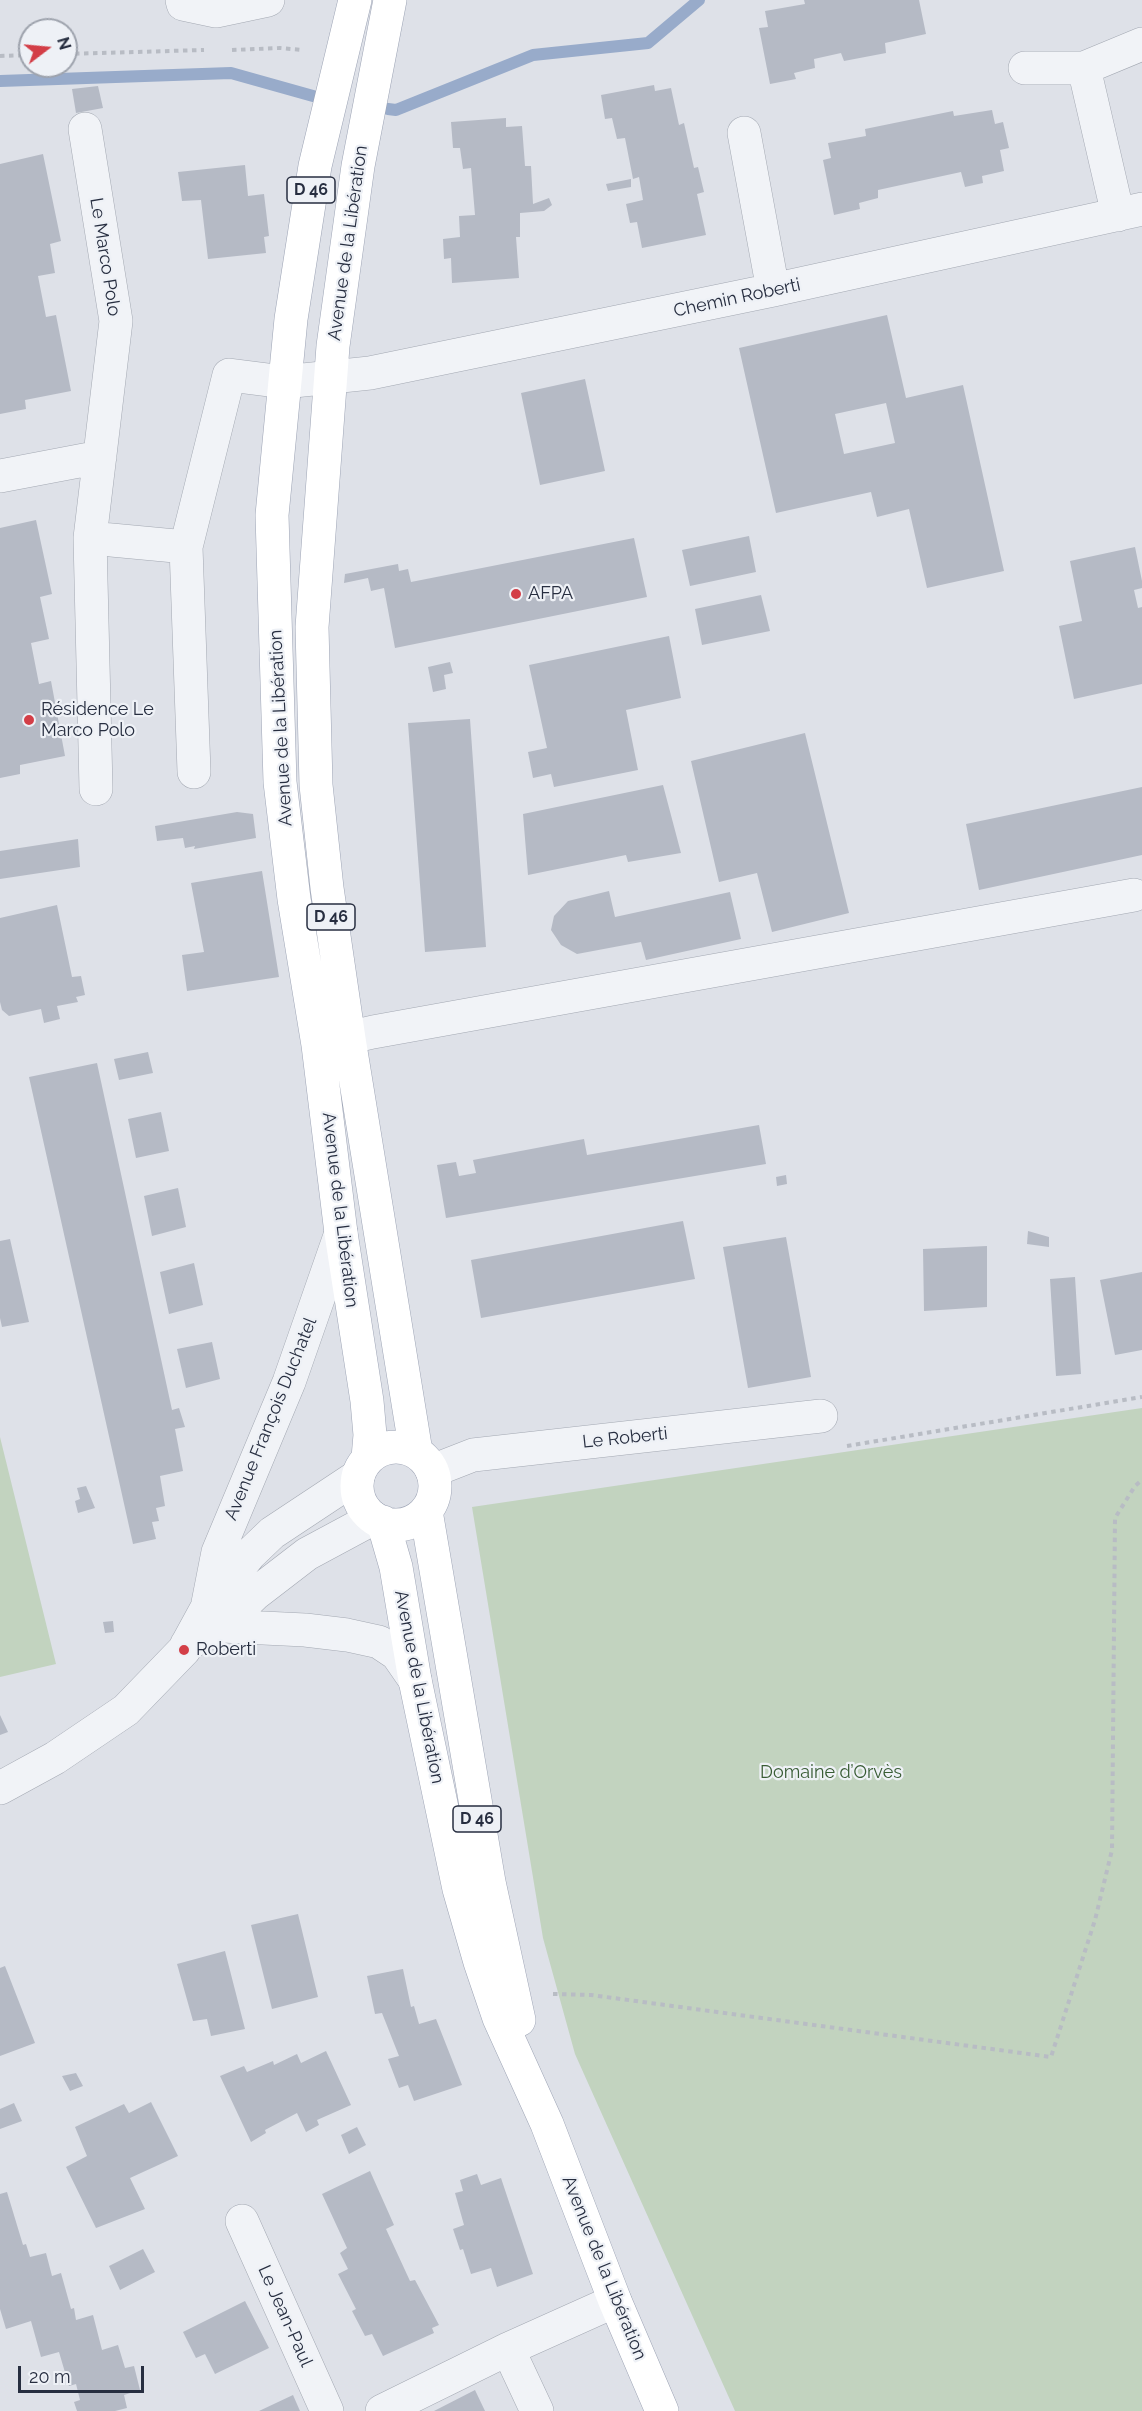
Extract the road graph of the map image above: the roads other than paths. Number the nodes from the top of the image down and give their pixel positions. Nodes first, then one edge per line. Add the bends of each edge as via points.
1 (182, 0) edge
2 (268, 0) edge
3 (355, 0) edge
4 (387, 3) edge
5 (1142, 44) edge
6 (1025, 68) dead end
7 (1084, 68) junction
8 (85, 129) dead end
9 (744, 133) dead end
10 (1130, 212) edge
11 (773, 290) junction
12 (330, 377) junction
13 (284, 382) junction
14 (100, 457) junction
15 (0, 476) edge
16 (90, 538) junction
17 (186, 547) junction
18 (194, 772) dead end
19 (96, 789) dead end
20 (1134, 895) dead end
21 (333, 1042) junction
22 (341, 1233) junction
23 (821, 1416) road end
24 (424, 1462) junction
25 (363, 1467) junction
26 (426, 1511) junction
27 (379, 1520) junction
28 (215, 1616) junction
29 (415, 1680) junction
30 (0, 1788) edge
31 (547, 2124) junction
32 (242, 2220) dead end
33 (615, 2301) junction
34 (508, 2349) junction
35 (327, 2411) edge
36 (382, 2411) edge
37 (537, 2411) edge
38 (662, 2411) edge

1 - 2 street via 183,4 216,10
3 - 13 main road, Avenue de la Libération / D 46 via 315,166
4 - 12 main road, Avenue de la Libération / D 46 via 358,166
5 - 7 street
6 - 7 street
7 - 10 street
8 - 14 street, Le Marco Polo via 116,321
9 - 11 street
10 - 11 street, Chemin Roberti
11 - 12 street, Chemin Roberti via 391,369
12 - 13 street, Chemin Roberti
12 - 21 main road, Avenue de la Libération / D 46 via 312,627 316,785 327,888
13 - 17 street, Chemin Roberti via 229,375
13 - 21 main road, Avenue de la Libération / D 46 via 272,515 280,782 294,899
14 - 15 street
14 - 16 street, Le Marco Polo
16 - 17 street
16 - 19 street, Le Marco Polo
17 - 18 street
20 - 21 street
21 - 22 main road, Avenue de la Libération / D 46
21 - 24 main road, Avenue de la Libération / D 46
22 - 25 main road, Avenue de la Libération / D 46 via 367,1401 370,1435
22 - 28 street, Avenue François Duchatel via 289,1382 218,1552
23 - 24 street, Le Roberti
24 - 25 main road via 400,1447 383,1449
24 - 26 main road via 435,1485
25 - 27 main road via 357,1488 359,1500
25 - 28 street, Avenue François Duchatel via 272,1533 250,1554
26 - 27 main road via 414,1520 398,1524
26 - 31 main road, Avenue de la Libération / D 46 via 486,1870 512,1993
27 - 28 street, Avenue François Duchatel via 307,1554 255,1594
27 - 29 main road, Avenue de la Libération / D 46 via 396,1567
28 - 29 street via 379,1642 397,1653
28 - 30 street, Avenue François Duchatel via 126,1710 55,1758
29 - 31 main road, Avenue de la Libération / D 46 via 459,1889 480,1962 499,2018
31 - 33 main road, Avenue de la Libération / D 46
32 - 35 street, Le Jean-Paul
33 - 34 street
33 - 38 main road, Avenue de la Libération / D 46
34 - 36 street
34 - 37 street

